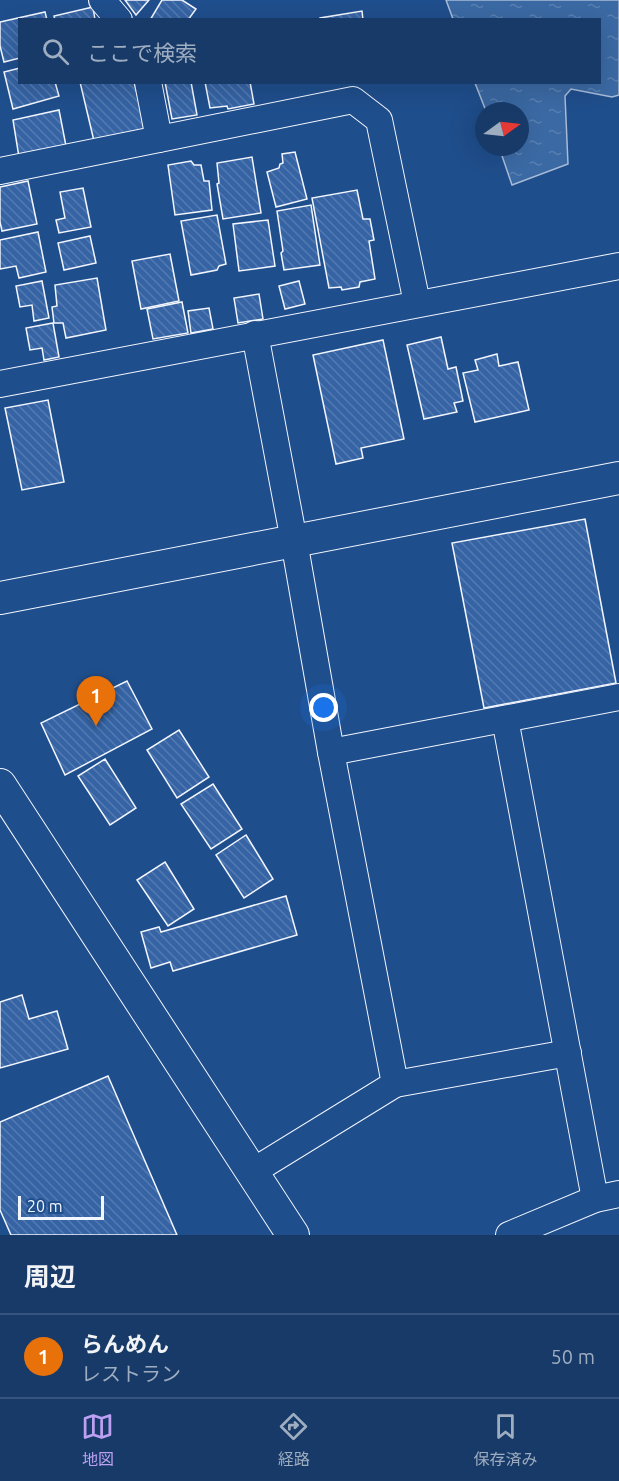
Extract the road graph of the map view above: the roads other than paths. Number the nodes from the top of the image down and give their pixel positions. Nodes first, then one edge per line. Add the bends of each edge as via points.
1 (102, 0) edge
2 (117, 18) edge
3 (148, 84) edge
4 (159, 139) junction
5 (0, 171) edge
6 (619, 266) edge
7 (417, 303) junction
8 (255, 334) junction
9 (0, 384) edge
10 (619, 478) edge
11 (294, 541) junction
12 (0, 598) edge
13 (619, 698) edge
14 (505, 719) junction
15 (331, 752) junction
16 (0, 785) edge
17 (568, 1053) junction
18 (395, 1084) junction
19 (252, 1172) junction
20 (607, 1197) edge
21 (293, 1235) edge
22 (509, 1235) edge

1 - 2 street
3 - 4 street
4 - 5 street
4 - 7 street via 353,100 379,120
6 - 7 street
7 - 8 street
8 - 9 street
8 - 11 street
10 - 11 street
11 - 12 street
11 - 15 street
13 - 14 street
14 - 15 street
14 - 17 street
15 - 18 street
16 - 19 street
17 - 18 street
17 - 20 street
18 - 19 street
19 - 21 street
20 - 22 street

